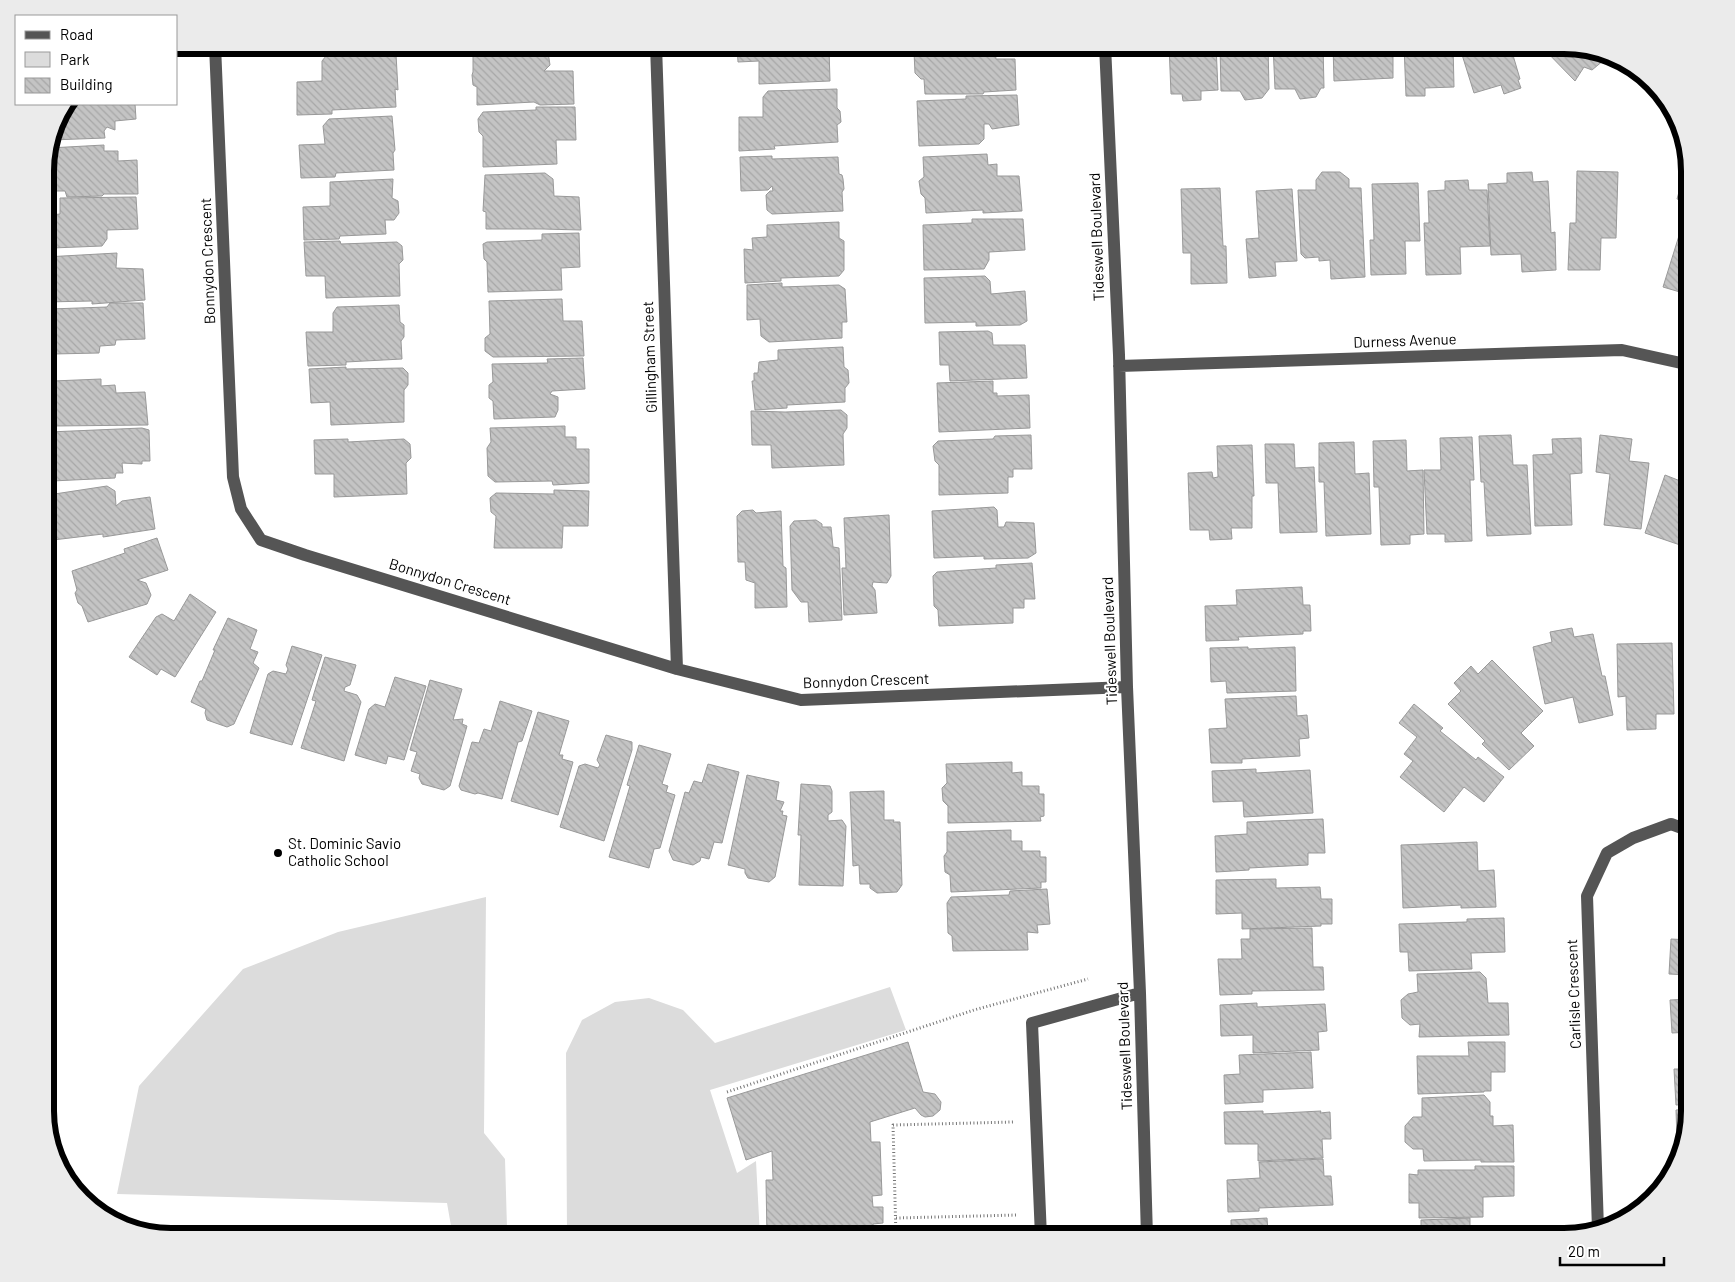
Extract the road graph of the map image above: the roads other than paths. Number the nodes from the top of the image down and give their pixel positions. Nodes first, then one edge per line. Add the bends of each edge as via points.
1 (215, 54) edge
2 (656, 54) edge
3 (1105, 54) edge
4 (1681, 363) edge
5 (1119, 366) junction
6 (677, 669) junction
7 (1127, 688) junction
8 (1681, 828) edge
9 (1140, 993) junction
10 (1598, 1223) edge
11 (1041, 1228) edge
12 (1147, 1228) edge

1 - 6 street, Bonnydon Crescent via 233,476 241,509 261,540
2 - 6 street, Gillingham Street
3 - 5 street, Tideswell Boulevard
4 - 5 street, Durness Avenue via 1622,350
5 - 7 street, Tideswell Boulevard
6 - 7 street, Bonnydon Crescent via 801,700
7 - 9 street, Tideswell Boulevard
8 - 10 street, Carlisle Crescent via 1671,824 1632,838 1607,853 1587,896
9 - 11 street via 1032,1023
9 - 12 street, Tideswell Boulevard

